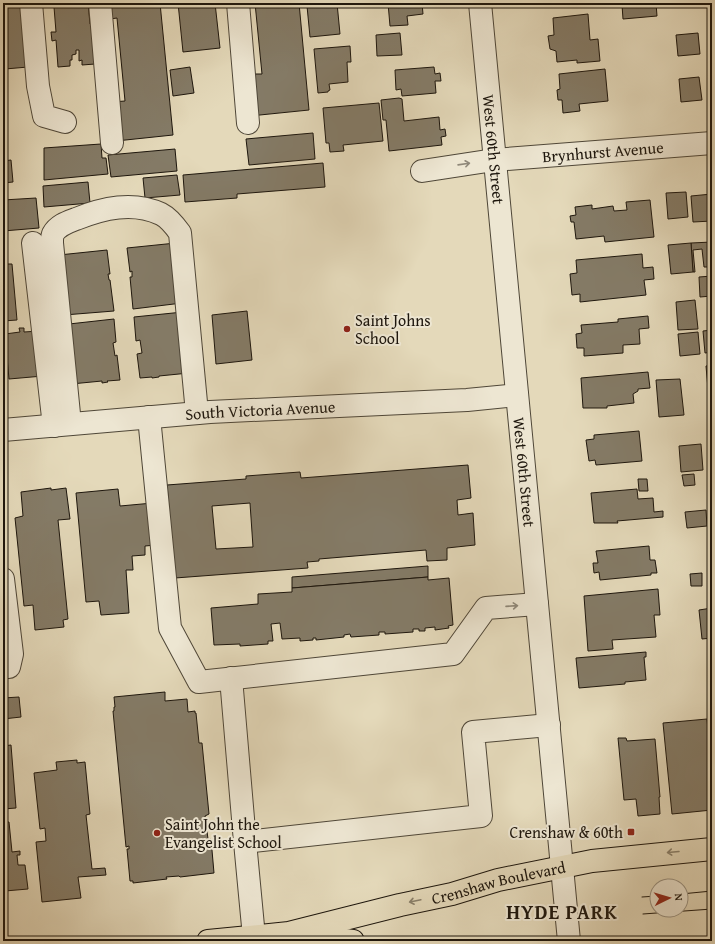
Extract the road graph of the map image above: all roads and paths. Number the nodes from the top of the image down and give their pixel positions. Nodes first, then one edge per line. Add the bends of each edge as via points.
1 (30, 3) edge
2 (100, 3) edge
3 (238, 3) edge
4 (480, 3) edge
5 (65, 122) dead end
6 (248, 123) dead end
7 (112, 143) dead end
8 (712, 143) edge
9 (494, 160) junction
10 (422, 171) dead end
11 (33, 243) dead end
12 (202, 308) dead end
13 (517, 395) junction
14 (204, 412) junction
15 (149, 417) junction
16 (62, 425) junction
17 (3, 430) edge
18 (3, 579) edge
19 (537, 604) junction
20 (3, 667) edge
21 (231, 678) junction
22 (548, 725) junction
23 (245, 842) junction
24 (712, 849) edge
25 (562, 867) junction
26 (289, 934) junction
27 (254, 937) junction
28 (208, 941) edge
29 (353, 941) edge
30 (569, 941) edge

1 - 5 street via 38,86 44,116
2 - 7 street
3 - 6 street
4 - 9 street, West 60th Street
8 - 9 street, Brynhurst Avenue
10 -> 9 street, Brynhurst Avenue
9 - 13 street, West 60th Street
11 - 16 street
12 - 14 street
13 - 14 street, South Victoria Avenue via 467,400
13 - 19 street, West 60th Street
14 - 15 street, South Victoria Avenue
14 - 16 street via 180,233 161,214 139,208 110,208 62,224 53,234
15 - 16 street, South Victoria Avenue
15 - 21 street via 170,628 199,682
16 - 17 street, South Victoria Avenue
18 - 20 street via 12,654 8,667
21 -> 19 street via 452,654 486,608
19 - 22 street, West 60th Street
21 - 23 street
22 - 23 street via 473,732 481,816
22 - 25 street, West 60th Street
23 - 27 street
24 -> 25 main road, Crenshaw Boulevard via 613,858
25 -> 26 main road, Crenshaw Boulevard via 498,880 452,894
25 - 30 street, West 60th Street
26 - 27 main road, Crenshaw Boulevard
26 - 29 main road, Crenshaw Boulevard
27 - 28 main road, Crenshaw Boulevard

